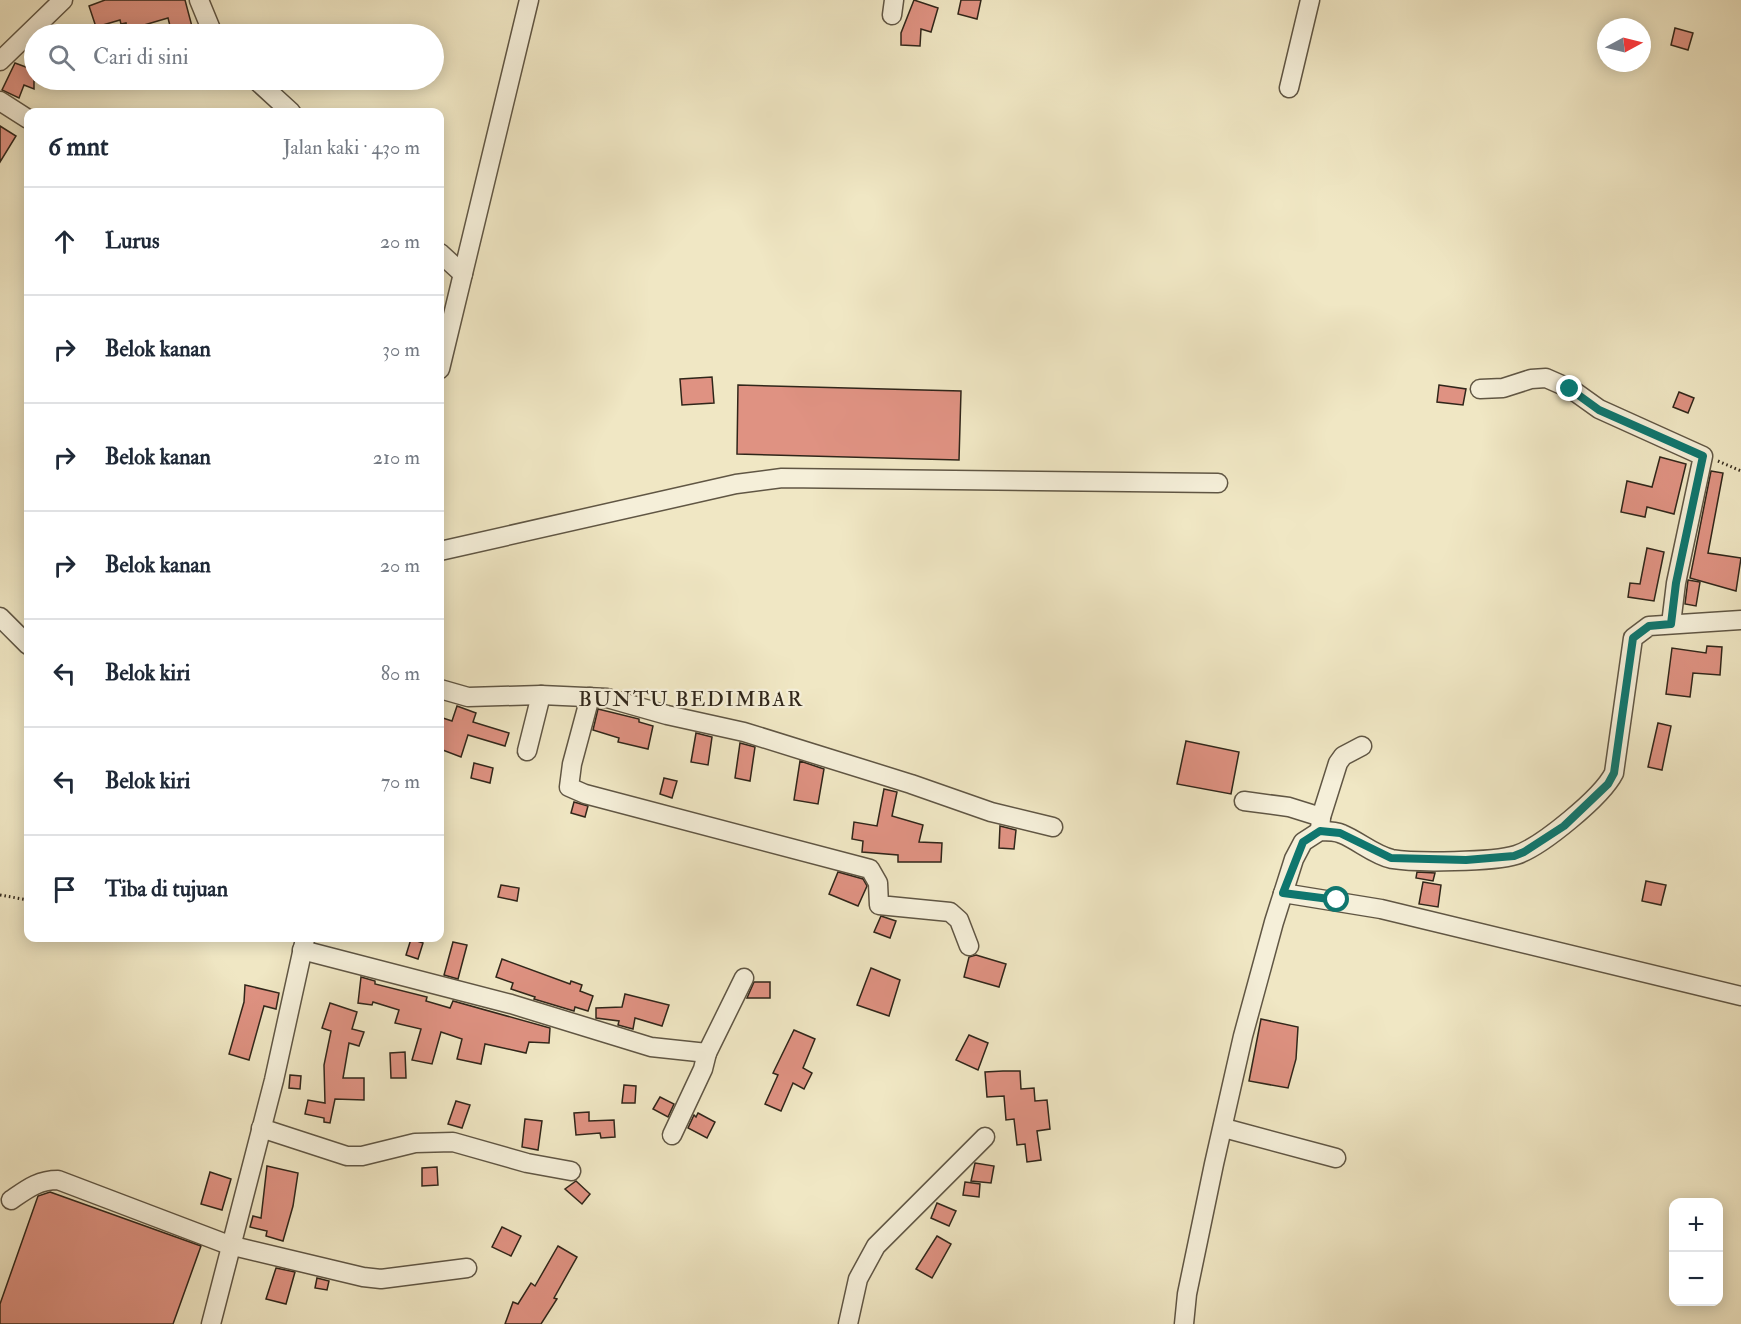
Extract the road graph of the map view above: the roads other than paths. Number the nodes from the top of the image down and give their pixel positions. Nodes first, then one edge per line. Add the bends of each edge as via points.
1 (63, 0) edge
2 (199, 0) edge
3 (529, 0) edge
4 (1310, 0) edge
5 (38, 24) edge
6 (209, 24) edge
7 (24, 38) edge
8 (0, 61) edge
9 (1289, 88) dead end
10 (267, 90) edge
11 (0, 101) edge
12 (287, 108) edge
13 (24, 116) edge
14 (444, 255) edge
15 (465, 263) junction
16 (444, 352) edge
17 (1480, 389) dead end
18 (1218, 483) dead end
19 (444, 550) edge
20 (0, 617) edge
21 (1741, 620) edge
22 (1671, 624) junction
23 (24, 641) edge
24 (444, 690) edge
25 (541, 695) junction
26 (590, 697) junction
27 (1362, 746) dead end
28 (527, 751) dead end
29 (1244, 801) dead end
30 (1320, 824) junction
31 (1053, 827) dead end
32 (1283, 893) junction
33 (304, 944) edge
34 (969, 946) dead end
35 (744, 978) dead end
36 (1741, 996) edge
37 (706, 1053) junction
38 (261, 1128) junction
39 (1224, 1128) junction
40 (672, 1136) dead end
41 (985, 1137) dead end
42 (1336, 1158) dead end
43 (571, 1170) dead end
44 (11, 1200) dead end
45 (229, 1245) junction
46 (467, 1268) dead end
47 (211, 1324) edge
48 (848, 1324) edge
49 (1184, 1324) edge

1 - 5 street
2 - 6 street
3 - 15 street
4 - 9 street
7 - 8 street
10 - 12 street
11 - 13 street
14 - 15 street
15 - 16 street
17 - 22 street via 1546,378 1599,410 1703,456
18 - 19 street via 782,478 736,484
20 - 23 street
21 - 22 street
22 - 30 street via 1649,626 1633,638 1614,773 1608,784 1564,826 1524,852 1473,860 1391,858
24 - 25 street via 468,697
25 - 26 street
25 - 28 street
26 - 31 street via 608,698 667,716 744,732 992,812
26 - 34 street via 569,787 870,869 878,883 879,905 950,912 959,920
27 - 30 street via 1338,763
29 - 30 street via 1301,810
30 - 32 street via 1303,842
32 - 36 street via 1337,900 1438,922
32 - 39 street via 1243,1036
33 - 37 street via 651,1047
33 - 38 street
35 - 37 street
37 - 40 street via 703,1069
38 - 43 street via 347,1156 415,1143 453,1142 527,1163
38 - 45 street
39 - 42 street
39 - 49 street via 1198,1235
41 - 48 street via 876,1246 858,1280
44 - 45 street via 38,1183 58,1180
45 - 46 street via 381,1279
45 - 47 street

